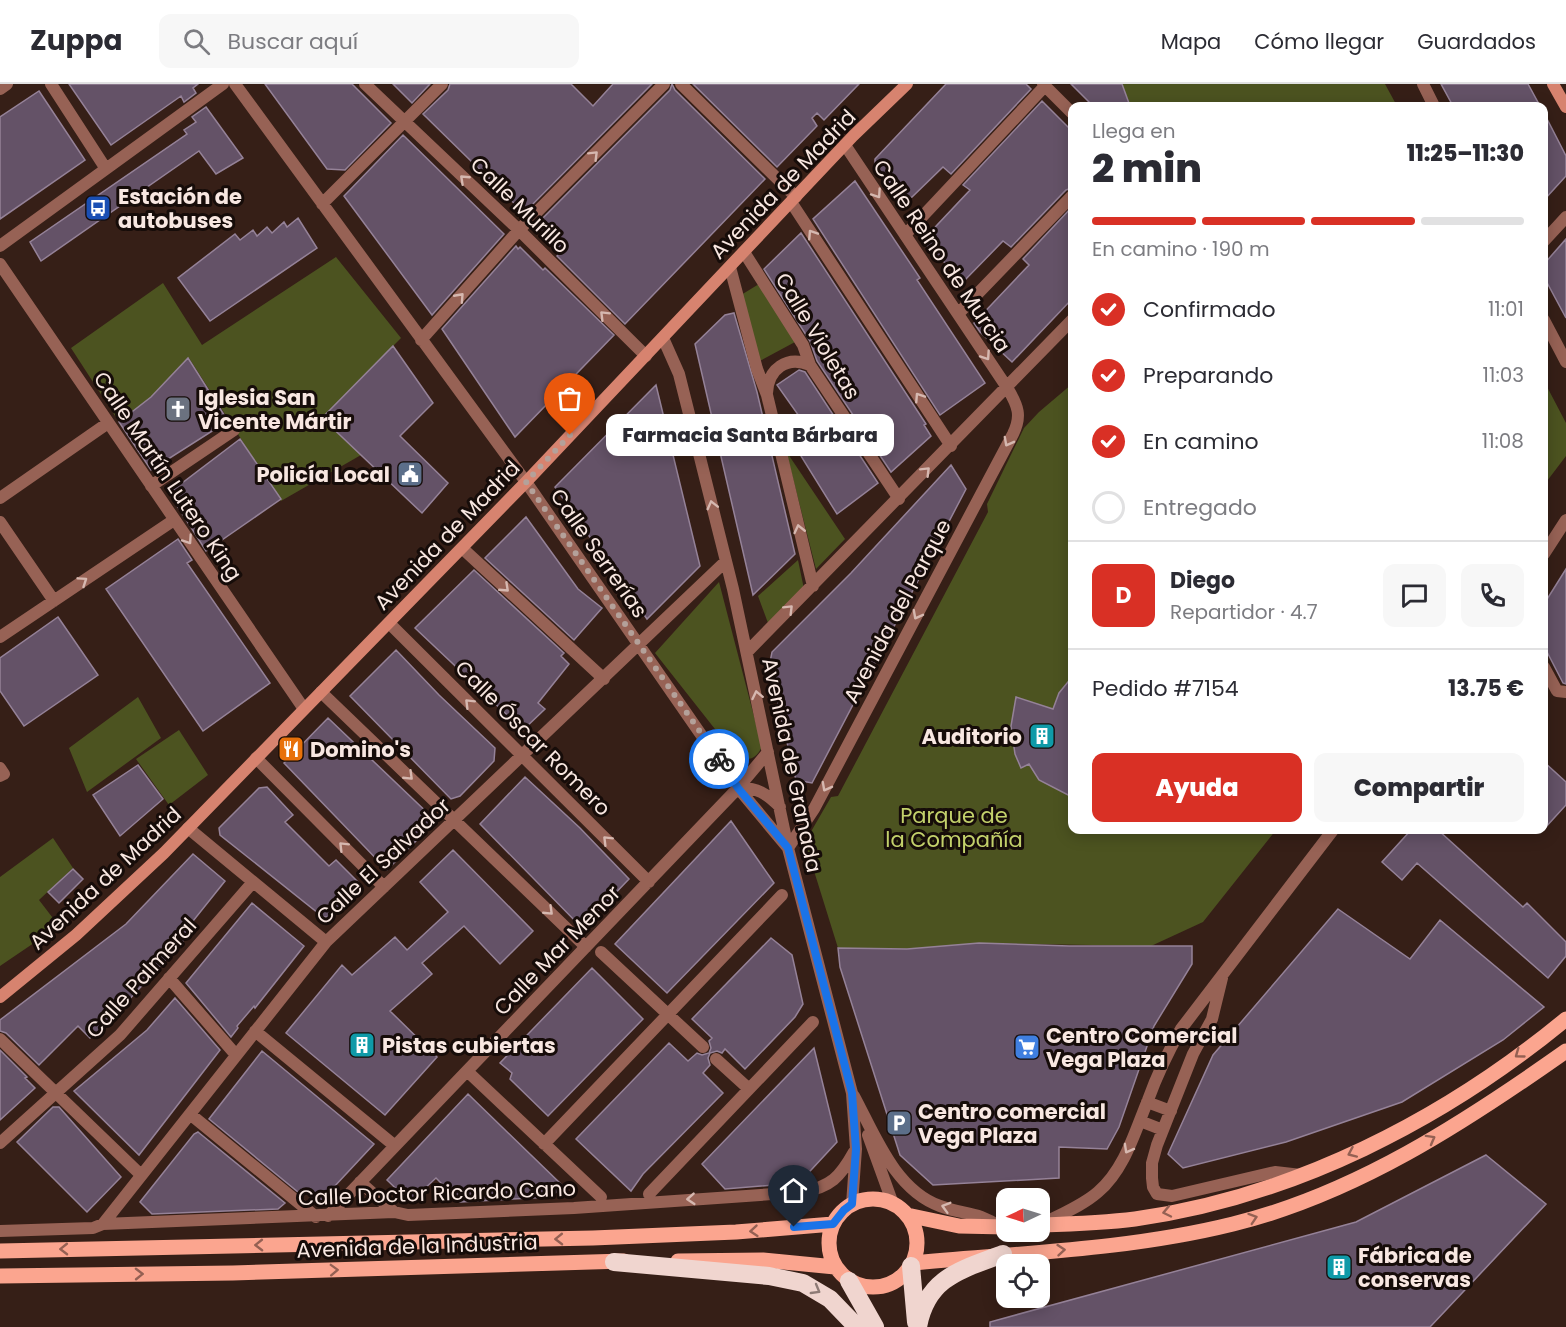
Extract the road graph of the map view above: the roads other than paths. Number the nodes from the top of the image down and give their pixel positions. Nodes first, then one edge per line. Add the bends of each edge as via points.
1 (7, 84) edge
2 (51, 84) edge
3 (223, 84) edge
4 (235, 84) edge
5 (365, 84) edge
6 (442, 84) edge
7 (664, 84) edge
8 (681, 84) edge
9 (907, 84) edge
10 (1423, 84) edge
11 (1553, 84) edge
12 (1044, 85) edge
13 (0, 89) edge
14 (1432, 102) edge
15 (1566, 107) edge
16 (1068, 109) edge
17 (404, 123) junction
18 (845, 145) junction
19 (106, 169) junction
20 (794, 200) junction
21 (1068, 200) edge
22 (322, 204) junction
23 (1566, 217) edge
24 (519, 230) junction
25 (905, 235) junction
26 (1548, 237) edge
27 (0, 246) edge
28 (744, 252) junction
29 (0, 264) edge
30 (730, 267) junction
31 (958, 314) junction
32 (1068, 324) edge
33 (1548, 328) edge
34 (663, 338) junction
35 (421, 340) junction
36 (646, 356) junction
37 (1566, 362) edge
38 (810, 365) junction
39 (1008, 389) junction
40 (767, 395) junction
41 (108, 423) junction
42 (234, 430) dead end
43 (951, 446) junction
44 (526, 482) junction
45 (151, 486) junction
46 (0, 498) edge
47 (899, 499) junction
48 (174, 520) junction
49 (1566, 520) edge
50 (0, 522) edge
51 (462, 548) junction
52 (1548, 548) edge
53 (726, 561) junction
54 (813, 586) junction
55 (54, 601) junction
56 (389, 622) junction
57 (0, 638) edge
58 (640, 646) junction
59 (748, 651) junction
60 (1548, 674) edge
61 (604, 680) junction
62 (321, 692) junction
63 (1566, 692) edge
64 (304, 709) junction
65 (768, 752) junction
66 (523, 756) junction
67 (256, 758) junction
68 (0, 768) edge
69 (0, 776) edge
70 (738, 788) junction
71 (780, 807) junction
72 (454, 821) junction
73 (188, 828) junction
74 (1330, 834) edge
75 (788, 848) junction
76 (253, 882) junction
77 (649, 882) junction
78 (384, 888) junction
79 (782, 895) dead end
80 (326, 942) junction
81 (586, 947) junction
82 (601, 952) dead end
83 (1224, 971) junction
84 (169, 978) junction
85 (0, 997) edge
86 (1200, 1003) junction
87 (668, 1014) junction
88 (1212, 1019) junction
89 (1566, 1019) edge
90 (813, 1022) dead end
91 (255, 1031) junction
92 (0, 1039) edge
93 (703, 1047) dead end
94 (1566, 1052) edge
95 (236, 1055) junction
96 (716, 1059) dead end
97 (467, 1071) junction
98 (749, 1089) junction
99 (56, 1092) junction
100 (852, 1093) junction
101 (1147, 1102) junction
102 (1171, 1111) junction
103 (190, 1114) junction
104 (1140, 1121) junction
105 (1163, 1130) junction
106 (0, 1143) edge
107 (544, 1144) junction
108 (395, 1146) junction
109 (856, 1149) junction
110 (141, 1175) junction
111 (1301, 1175) junction
112 (360, 1182) junction
113 (649, 1194) dead end
114 (290, 1196) junction
115 (601, 1197) dead end
116 (123, 1198) junction
117 (852, 1204) junction
118 (893, 1204) junction
119 (394, 1212) junction
120 (907, 1215) junction
121 (322, 1216) junction
122 (286, 1218) junction
123 (1050, 1220) edge
124 (136, 1222) junction
125 (103, 1224) junction
126 (833, 1224) junction
127 (996, 1224) edge
128 (1050, 1224) edge
129 (996, 1227) edge
130 (0, 1231) edge
131 (0, 1251) edge
132 (1003, 1254) edge
133 (996, 1255) edge
134 (996, 1257) edge
135 (614, 1262) junction
136 (912, 1264) junction
137 (836, 1267) junction
138 (0, 1276) edge
139 (849, 1281) junction
140 (857, 1327) edge
141 (875, 1327) edge
142 (917, 1327) edge

1 - 13 street
2 - 19 street
3 - 19 street
4 - 22 street, Calle Serrerías
5 - 17 street, Calle Murillo
6 - 17 street
24 -> 7 street
8 - 20 street
9 - 18 main road, Avenida de Madrid
10 - 14 street
11 - 15 main road
12 - 16 street
12 - 25 street
17 - 22 street
24 -> 17 street, Calle Murillo
18 - 20 main road, Avenida de Madrid
18 -> 25 street, Calle Reino de Murcia
19 - 27 street
20 - 28 main road, Avenida de Madrid
43 -> 20 street
21 - 31 street
22 - 35 street, Calle Serrerías
23 - 26 street
35 -> 24 street
36 -> 24 street, Calle Murillo
25 - 31 street, Calle Reino de Murcia
28 - 30 main road, Avenida de Madrid
28 - 38 street, Calle Violetas via 802,345
29 - 41 street, Calle Martín Lutero King
30 - 34 main road, Avenida de Madrid
30 - 40 street
31 -> 39 street, Calle Reino de Murcia
32 - 39 street
33 - 37 street
34 - 36 main road, Avenida de Madrid
53 -> 34 street, Avenida de Granada via 679,374
35 - 44 street, Calle Serrerías
36 - 44 main road, Avenida de Madrid
38 - 40 street via 800,361 782,365 767,383
38 - 47 street, Calle Violetas
39 - 43 street
39 -> 75 street, Avenida del Parque via 1019,414 1013,434 814,809
54 -> 40 street
41 - 45 street, Calle Martín Lutero King
41 - 46 street
42 - 45 street
47 -> 43 street
44 - 51 main road, Avenida de Madrid
44 - 58 street, Calle Serrerías
45 - 48 street, Calle Martín Lutero King
47 - 54 street
55 -> 48 street
48 -> 64 street, Calle Martín Lutero King
49 - 52 street
50 - 55 street
51 - 56 main road, Avenida de Madrid
51 -> 61 street
53 - 58 street, Calle El Salvador
53 - 59 street, Avenida de Granada
59 -> 54 street
55 - 57 street
56 - 62 main road, Avenida de Madrid
66 -> 56 street, Calle Óscar Romero
58 - 61 street, Calle El Salvador
58 - 70 street, Calle Serrerías
65 -> 59 street, Avenida de Granada
60 - 63 street via 1557,691
61 - 66 street, Calle El Salvador
62 - 64 main road, Avenida de Madrid
62 -> 72 street
64 - 67 main road, Avenida de Madrid
65 - 70 street, Calle Mar Menor
65 - 71 street, Avenida de Granada
66 - 72 street, Calle El Salvador
77 -> 66 street, Calle Óscar Romero
67 - 73 main road, Avenida de Madrid
78 -> 67 street
68 - 69 street via 4,774
70 - 71 street via 762,791
70 - 75 street, Calle Serrerías
70 - 77 street, Calle Mar Menor
71 - 75 street, Avenida de Granada
72 - 78 street, Calle El Salvador
72 -> 81 street
73 - 76 street
73 - 85 main road, Avenida de Madrid via 76,935
74 - 83 street
75 - 100 street, Avenida de Granada
76 - 80 street
76 - 84 street, Calle Palmeral
77 - 81 street, Calle Mar Menor
78 - 80 street, Calle El Salvador
79 - 87 street
80 - 91 street, Calle El Salvador
81 - 97 street, Calle Mar Menor
82 - 87 street
83 - 86 street
83 - 88 street
84 - 95 street
84 - 99 street, Calle Palmeral via 120,1035
86 - 88 street
86 - 101 street via 1165,1057
87 - 93 street
87 - 107 street
88 - 102 street via 1193,1054
89 -> 111 main road via 1488,1077 1423,1118
90 - 98 street
91 - 95 street, Calle El Salvador
91 - 108 street
92 - 99 street
132 -> 94 main road via 1096,1247 1178,1235 1234,1224 1302,1202 1386,1165 1459,1124
95 - 103 street, Calle El Salvador
96 - 98 street
97 - 107 street
97 - 108 street, Calle Mar Menor
98 - 113 street
99 - 106 street, Calle Palmeral
99 - 110 street
100 - 109 street, Avenida de Granada
100 - 118 street
127 -> 100 street via 977,1214 939,1206 911,1187 889,1162
101 - 102 street
101 - 104 street
102 - 105 street
103 - 110 street, Calle El Salvador
103 - 114 street
104 - 105 street
104 -> 123 street via 1131,1144 1100,1191
105 - 111 street via 1152,1163 1153,1186 1164,1197 1275,1172
107 - 115 street
108 - 112 street, Calle Mar Menor
109 - 117 street, Avenida de Granada
109 -> 119 street, Calle Doctor Ricardo Cano via 835,1180 816,1190 574,1209 408,1215
110 - 116 street, Calle El Salvador
111 -> 128 main road via 1224,1201 1135,1219
112 - 119 street
112 - 121 street, Calle Mar Menor
114 - 121 street
114 - 122 street via 293,1211
116 - 124 street via 128,1217
116 - 125 street, Calle El Salvador
117 - 118 main road via 873,1199
117 - 126 main road
118 - 120 main road
119 - 121 street, Calle Doctor Ricardo Cano
120 - 129 main road via 958,1226
120 - 136 main road via 917,1243
121 - 122 street, Calle Doctor Ricardo Cano
122 - 124 street, Calle Doctor Ricardo Cano
124 - 125 street, Calle Doctor Ricardo Cano
125 - 130 street, Calle Doctor Ricardo Cano via 93,1228
126 -> 131 main road, Avenida de la Industria via 736,1233 593,1238
126 - 137 main road via 829,1246
133 - 136 main road
134 - 142 highway via 939,1282 929,1295
135 - 137 main road, Avenida de la Industria via 763,1260
138 -> 135 main road, Avenida de la Industria
135 -> 140 highway via 769,1276 803,1283 830,1299
136 - 139 main road via 901,1278 881,1287 870,1288
136 - 142 highway
137 - 139 main road
139 - 141 highway

